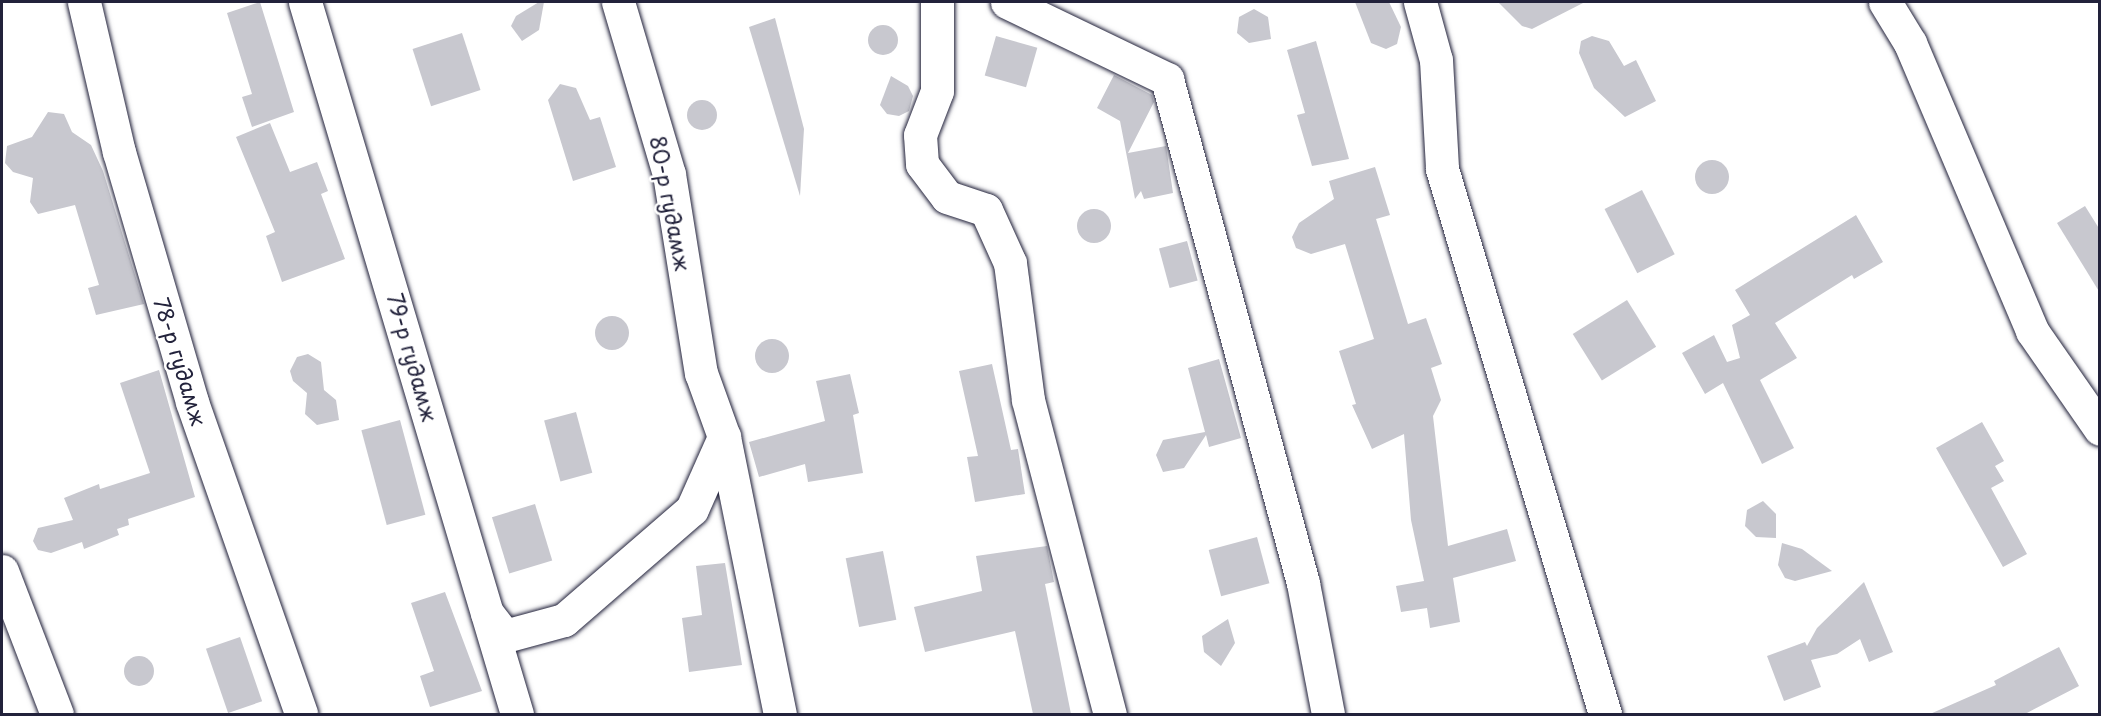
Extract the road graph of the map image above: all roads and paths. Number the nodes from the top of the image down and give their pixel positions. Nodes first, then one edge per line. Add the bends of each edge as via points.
1 (84, 2) edge
2 (305, 2) edge
3 (618, 2) edge
4 (937, 2) edge
5 (1007, 2) edge
6 (1420, 2) edge
7 (1885, 2) edge
8 (2100, 429) edge
9 (724, 437) junction
10 (2, 572) edge
11 (487, 613) junction
12 (57, 714) edge
13 (301, 714) edge
14 (517, 714) edge
15 (780, 714) edge
16 (1110, 714) edge
17 (1328, 714) edge
18 (1605, 714) edge

1 - 13 street, 78-р гудамж via 120,152 192,402
2 - 11 street, 79-р гудамж
3 - 9 street, 80-р гудамж via 669,174 701,374
4 - 16 street via 937,91 920,135 922,164 947,197 986,210 1010,263 1028,400
5 - 17 street via 1167,79 1303,583
6 - 18 street via 1436,60 1442,169
7 - 8 street via 1910,43 2032,331
9 - 11 street via 692,510 564,620 505,636
9 - 15 street, 80-р гудамж
10 - 12 street
11 - 14 street, 79-р гудамж

